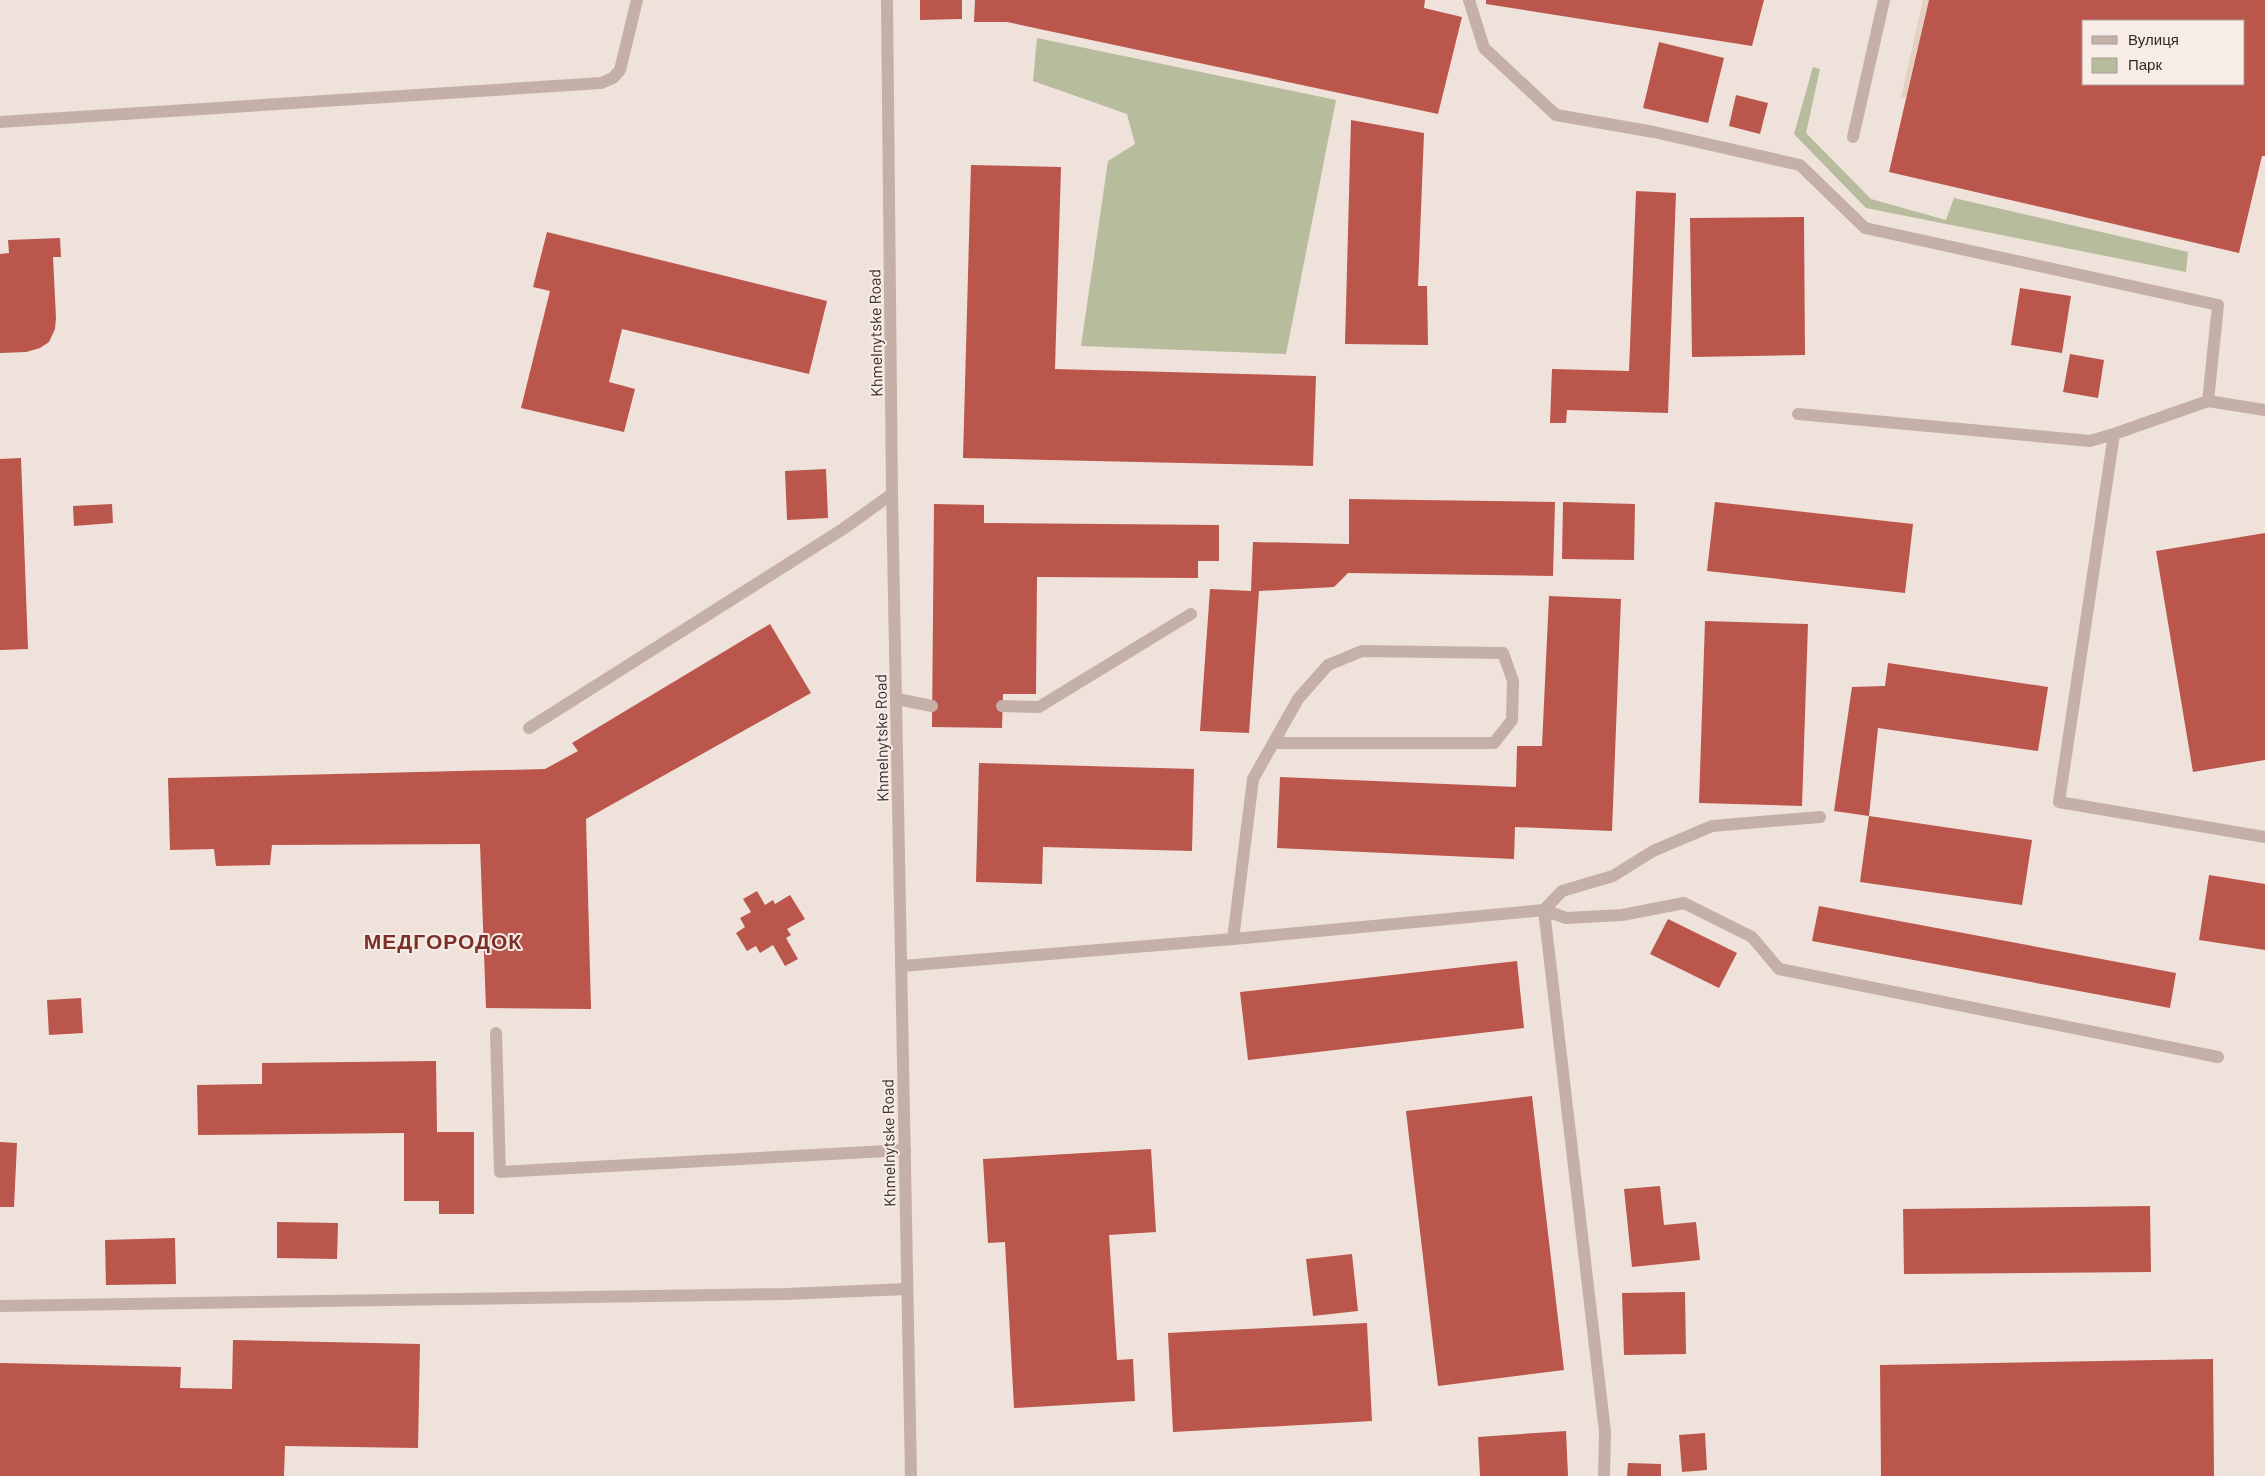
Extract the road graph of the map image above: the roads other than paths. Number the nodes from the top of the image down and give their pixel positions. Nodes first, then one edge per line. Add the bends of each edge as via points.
1 (637, 0) edge
2 (888, 0) edge
3 (1469, 0) edge
4 (1884, 0) edge
5 (0, 122) edge
6 (1853, 137) dead end
7 (2208, 401) junction
8 (2265, 410) edge
9 (1798, 414) dead end
10 (2114, 434) junction
11 (892, 494) junction
12 (1191, 614) dead end
13 (896, 699) junction
14 (932, 706) dead end
15 (1002, 706) dead end
16 (529, 728) dead end
17 (1273, 743) junction
18 (1820, 817) dead end
19 (2265, 837) edge
20 (1544, 910) junction
21 (1233, 939) junction
22 (902, 966) junction
23 (496, 1033) dead end
24 (2218, 1057) dead end
25 (905, 1150) junction
26 (907, 1289) junction
27 (0, 1306) edge
28 (911, 1476) edge
29 (1604, 1476) edge

1 - 5 street via 620,70 613,78 601,83
2 - 11 street, Khmelnytske Road
3 - 7 street via 1484,48 1556,115 1654,132 1800,165 1864,228 2218,304
4 - 6 street
7 - 8 street
7 - 10 street
9 - 10 street via 2090,441
10 - 19 street via 2059,802
11 - 13 street, Khmelnytske Road
11 - 16 street via 843,529
12 - 15 street via 1039,706
13 - 14 street
13 - 22 street, Khmelnytske Road
17 - 17 street via 1298,700 1328,664 1362,652 1503,653 1513,681 1512,720 1494,743
17 - 21 street via 1253,779
18 - 20 street via 1712,826 1653,852 1614,876 1562,891
20 - 21 street
20 - 24 street via 1575,918 1622,915 1684,903 1752,938 1780,969
20 - 29 street via 1605,1432
21 - 22 street
22 - 25 street, Khmelnytske Road
23 - 25 street via 500,1172
25 - 26 street, Khmelnytske Road
26 - 27 street via 786,1294
26 - 28 street, Khmelnytske Road

